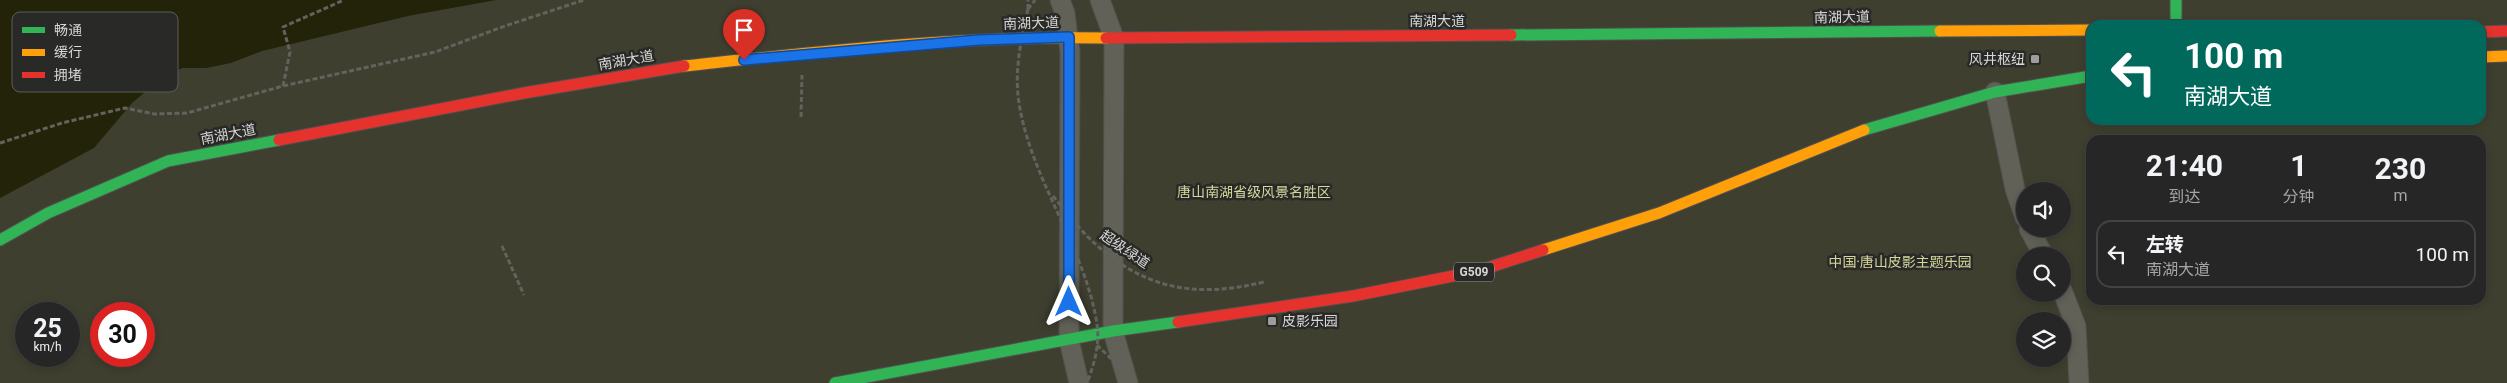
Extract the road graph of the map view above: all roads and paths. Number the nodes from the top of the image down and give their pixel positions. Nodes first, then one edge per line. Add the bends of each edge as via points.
1 (344, 0) edge
2 (584, 0) edge
3 (1028, 0) edge
4 (1034, 0) edge
5 (1060, 0) edge
6 (1100, 0) edge
7 (2176, 0) edge
8 (1028, 9) junction
9 (2176, 20) edge
10 (2086, 30) edge
11 (2507, 31) edge
12 (2486, 32) edge
13 (1069, 37) junction
14 (1114, 38) junction
15 (803, 53) junction
16 (2507, 56) edge
17 (2486, 57) edge
18 (2086, 77) edge
19 (283, 86) junction
20 (1995, 92) junction
21 (801, 117) dead end
22 (0, 143) edge
23 (2016, 192) edge
24 (1051, 194) junction
25 (0, 240) edge
26 (502, 246) dead end
27 (1264, 282) dead end
28 (524, 295) dead end
29 (2067, 302) edge
30 (1113, 331) junction
31 (1069, 340) junction
32 (1097, 344) junction
33 (835, 383) edge
34 (1079, 383) edge
35 (1087, 383) edge
36 (1128, 383) edge
37 (1136, 383) edge
38 (2079, 383) edge

1 - 19 path via 283,27 290,52
2 - 19 path via 435,52
3 - 8 path, 超级绿道
4 - 8 path, 超级绿道
5 - 13 street
6 - 14 street
7 - 9 main road
8 - 24 path, 超级绿道, bridge via 1018,55 1020,105 1031,146
10 - 14 main road, 南湖大道
11 - 12 main road
13 - 14 main road, 南湖大道
13 - 15 main road, 南湖大道
13 - 31 street
14 - 30 street
15 - 21 path
15 - 25 main road, 南湖大道 via 666,68 168,161 48,213
16 - 17 main road
18 - 20 main road, G509
19 - 22 path via 187,113 154,114 125,108 62,123
20 - 23 street
20 - 30 main road, G509 via 1859,131 1659,213 1478,271 1353,296
24 - 27 path, 超级绿道, bridge via 1088,237 1141,275 1185,289 1207,291 1232,290
24 - 32 path, 超级绿道, bridge via 1088,288 1098,325
26 - 28 path
29 - 38 street via 2076,326
30 - 31 main road, G509
30 - 36 street
31 - 33 main road, G509
31 - 34 street
32 - 35 path, 超级绿道, bridge
32 - 37 path, bridge

